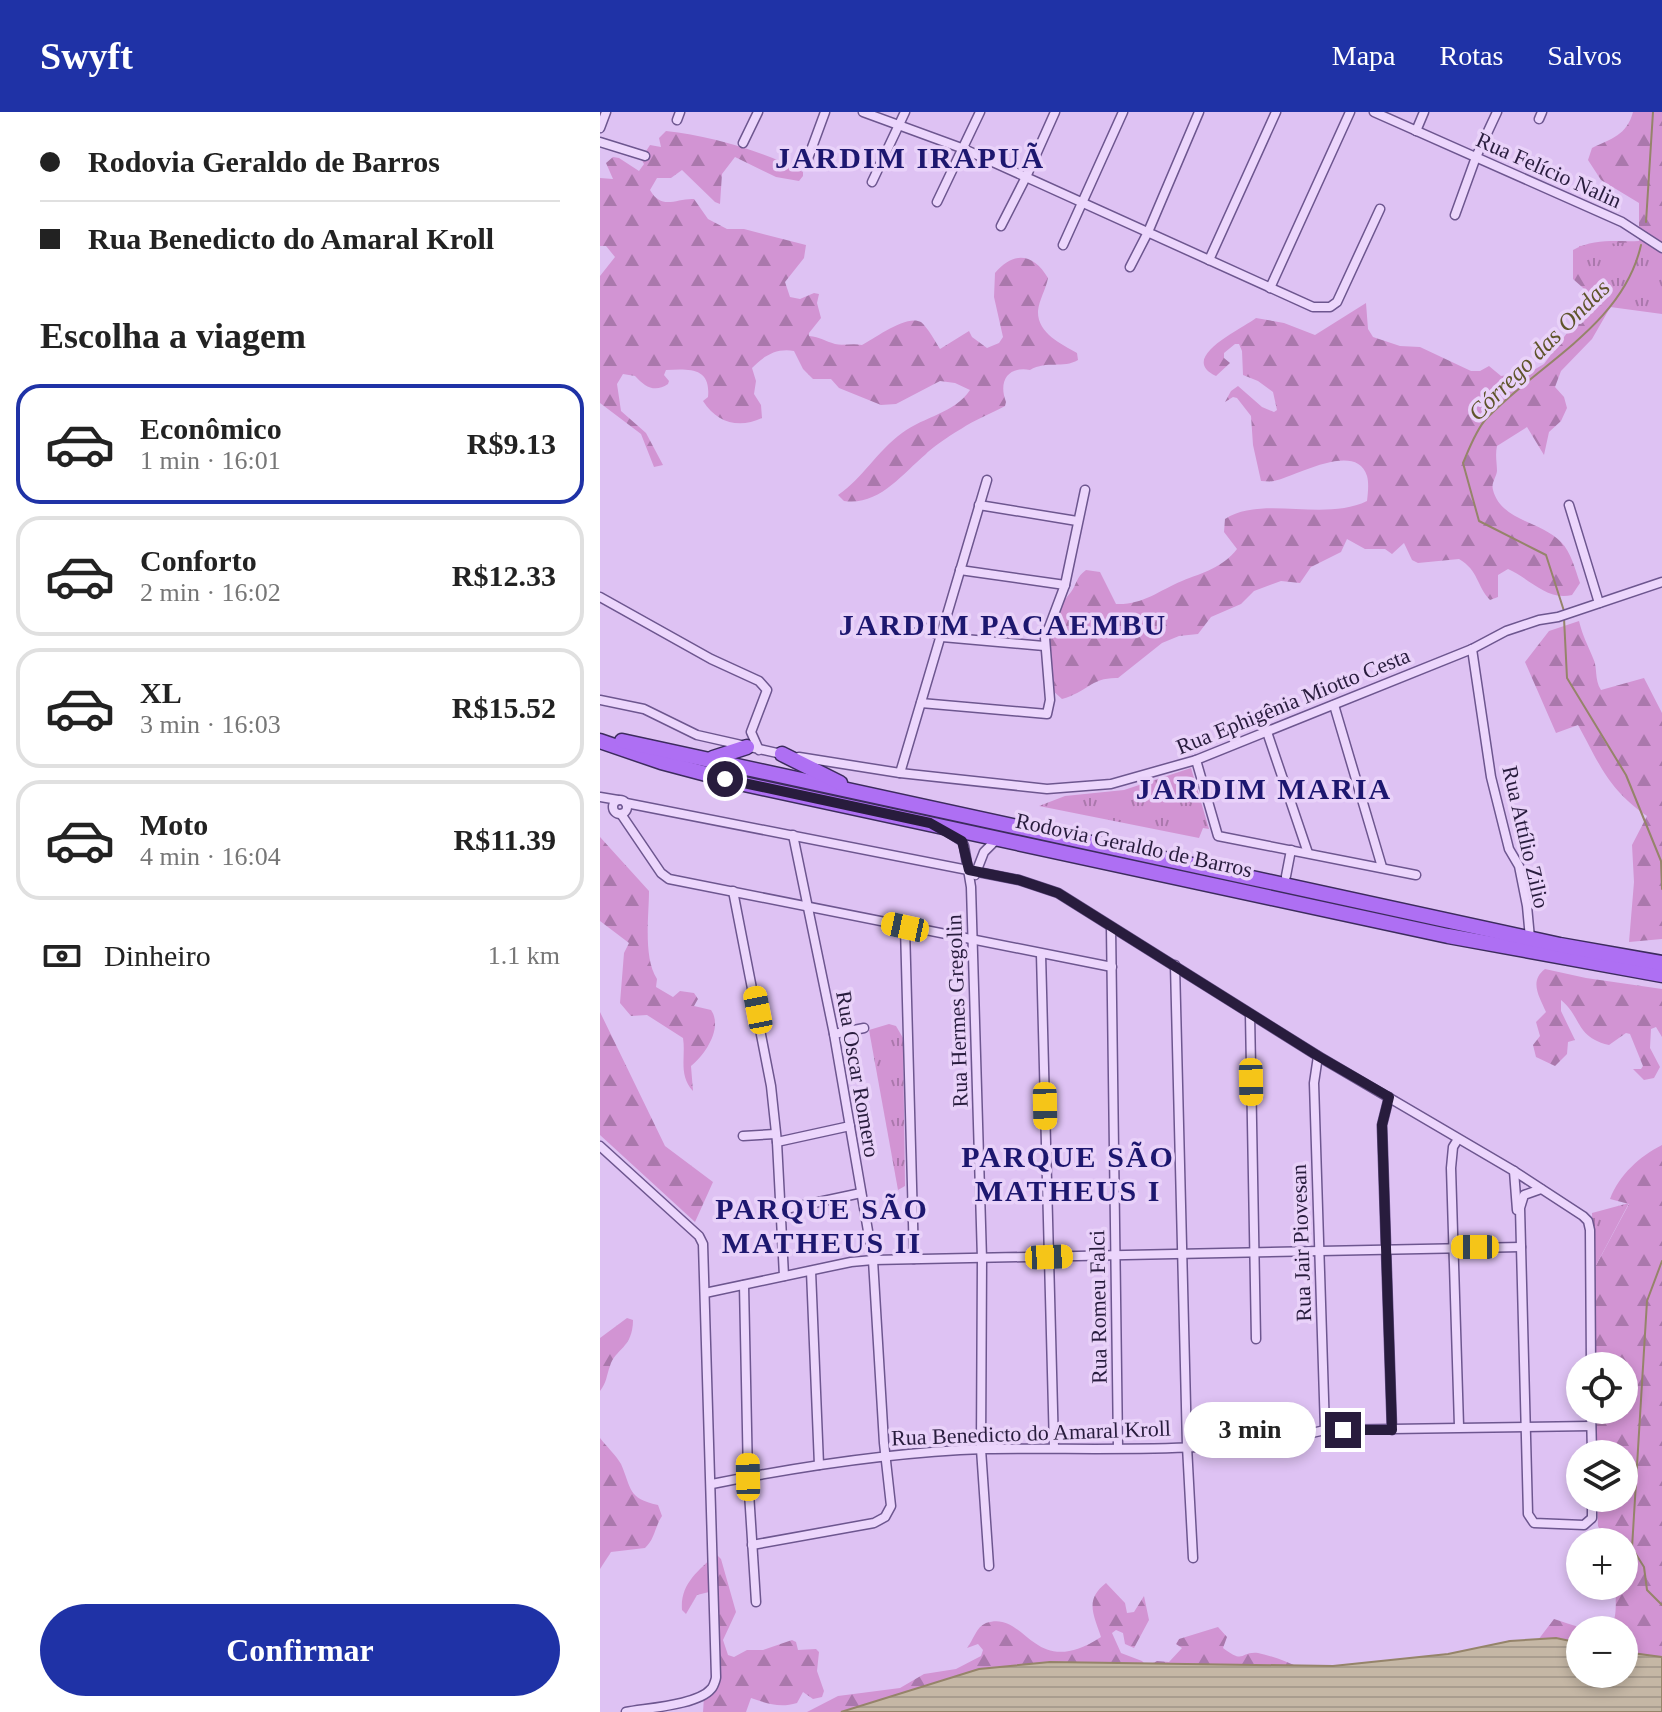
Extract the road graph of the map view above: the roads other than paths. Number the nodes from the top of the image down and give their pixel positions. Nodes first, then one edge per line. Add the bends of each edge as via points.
1 (606, 112) edge
2 (758, 112) edge
3 (825, 112) edge
4 (863, 112) edge
5 (905, 112) edge
6 (980, 112) edge
7 (1055, 112) edge
8 (1123, 112) edge
9 (1199, 112) edge
10 (1276, 112) edge
11 (1350, 112) edge
12 (1374, 112) edge
13 (1424, 112) edge
14 (1497, 112) edge
15 (900, 124) junction
16 (600, 128) edge
17 (1416, 131) junction
18 (600, 142) edge
19 (743, 143) dead end
20 (964, 149) junction
21 (645, 156) dead end
22 (1476, 157) junction
23 (807, 161) dead end
24 (1026, 177) junction
25 (872, 182) dead end
26 (937, 202) dead end
27 (1084, 202) junction
28 (1380, 209) dead end
29 (1455, 215) dead end
30 (1001, 226) dead end
31 (1148, 232) junction
32 (1063, 245) dead end
33 (1662, 248) edge
34 (1209, 260) junction
35 (1130, 267) dead end
36 (1270, 288) junction
37 (987, 480) dead end
38 (1085, 490) dead end
39 (979, 505) junction
40 (1569, 505) dead end
41 (1077, 521) junction
42 (960, 570) junction
43 (1662, 582) edge
44 (1065, 585) junction
45 (600, 597) edge
46 (1599, 603) junction
47 (915, 623) dead end
48 (942, 637) junction
49 (1044, 646) junction
50 (1472, 649) junction
51 (600, 700) edge
52 (921, 703) junction
53 (1334, 705) junction
54 (1267, 732) junction
55 (600, 739) edge
56 (753, 748) junction
57 (782, 754) junction
58 (710, 759) junction
59 (1196, 760) junction
60 (900, 773) junction
61 (862, 793) junction
62 (600, 797) edge
63 (622, 802) junction
64 (930, 823) junction
65 (793, 835) junction
66 (1001, 838) junction
67 (1291, 850) junction
68 (967, 852) junction
69 (1308, 853) junction
70 (1183, 863) junction
71 (955, 867) junction
72 (1382, 867) junction
73 (973, 871) junction
74 (1416, 875) dead end
75 (1286, 876) junction
76 (733, 891) junction
77 (806, 906) junction
78 (1394, 908) junction
79 (905, 927) junction
80 (1111, 927) junction
81 (1530, 938) junction
82 (974, 939) junction
83 (1041, 954) junction
84 (1662, 963) edge
85 (1175, 965) junction
86 (1112, 967) junction
87 (1662, 975) edge
88 (1250, 1014) junction
89 (864, 1028) dead end
90 (834, 1034) junction
91 (1318, 1056) junction
92 (1389, 1097) junction
93 (850, 1126) junction
94 (743, 1136) dead end
95 (776, 1138) junction
96 (1458, 1139) junction
97 (600, 1146) edge
98 (1514, 1171) junction
99 (1541, 1189) junction
100 (861, 1193) junction
101 (781, 1210) junction
102 (1520, 1223) junction
103 (1452, 1247) junction
104 (1521, 1247) junction
105 (1387, 1249) junction
106 (1319, 1250) junction
107 (1253, 1252) junction
108 (1116, 1255) junction
109 (1182, 1255) junction
110 (1049, 1257) junction
111 (914, 1259) junction
112 (982, 1259) junction
113 (873, 1260) junction
114 (811, 1271) junction
115 (784, 1276) junction
116 (744, 1285) junction
117 (705, 1293) junction
118 (1256, 1339) dead end
119 (1591, 1352) edge
120 (1459, 1426) junction
121 (1591, 1426) joint
122 (1527, 1427) junction
123 (1325, 1430) junction
124 (1392, 1430) junction
125 (1592, 1440) edge
126 (1187, 1446) junction
127 (1118, 1447) junction
128 (1054, 1448) junction
129 (981, 1449) junction
130 (885, 1455) junction
131 (819, 1465) junction
132 (748, 1477) junction
133 (712, 1484) junction
134 (1591, 1512) edge
135 (752, 1545) junction
136 (1193, 1558) dead end
137 (989, 1566) dead end
138 (756, 1602) dead end
139 (626, 1712) edge

1 - 16 street
2 - 19 street
3 - 23 street
4 - 15 street
5 - 15 street
6 - 20 street
7 - 24 street
8 - 27 street
9 - 31 street
10 - 34 street
11 - 36 street
12 - 17 street, Rua Felício Nalin
13 - 17 street
14 - 22 street
15 - 20 street
15 - 25 street
17 - 22 street, Rua Felício Nalin
18 - 21 street
20 - 24 street
20 - 26 street
22 - 29 street
22 - 33 street, Rua Felício Nalin via 1622,222
24 - 27 street
24 - 30 street
27 - 31 street
27 - 32 street
28 - 36 street via 1337,302 1313,307
31 - 34 street
31 - 35 street
34 - 36 street
37 - 39 street
38 - 41 street
39 - 41 street
39 - 42 street
40 - 46 street
41 - 44 street
42 - 44 street
42 - 48 street
43 - 46 street, Rua Ephigênia Miotto Cesta
44 - 49 street
45 - 56 street via 760,682 767,690 751,732
46 - 50 street, Rua Ephigênia Miotto Cesta via 1506,631
47 - 48 street
48 - 49 street
48 - 52 street
49 - 52 street via 1047,714
50 - 53 street, Rua Ephigênia Miotto Cesta
50 - 81 street, Rua Attílio Zilio via 1491,777 1509,849 1519,866
51 - 56 street, Rua Ephigênia Miotto Cesta via 644,709 697,735
52 - 60 street
53 - 54 street, Rua Ephigênia Miotto Cesta
53 - 72 street
54 - 59 street, Rua Ephigênia Miotto Cesta
54 - 69 street
55 - 58 highway, Rodovia Geraldo de Barros
55 - 64 highway, Rodovia Geraldo de Barros via 706,775
56 - 57 street, Rua Ephigênia Miotto Cesta
56 - 58 highway
57 - 60 street, Rua Ephigênia Miotto Cesta
57 - 61 highway
58 - 61 highway, Rodovia Geraldo de Barros
59 - 60 street, Rua Ephigênia Miotto Cesta via 1125,781 1067,789
59 - 67 street via 1218,836
61 - 70 highway, Rodovia Geraldo de Barros
62 - 63 street
63 - 65 street
63 - 76 street via 613,809 664,877
64 - 66 highway, Rodovia Geraldo de Barros
64 - 68 street via 955,835
65 - 71 street
65 - 77 street, Rua Oscar Romero
66 - 73 street via 987,847
66 - 87 highway, Rodovia Geraldo de Barros via 1448,936
67 - 69 street
67 - 75 street
68 - 71 street
68 - 73 street, Rua Hermes Gregolin
69 - 72 street
70 - 75 highway via 1216,862
70 - 78 highway, Rodovia Geraldo de Barros
71 - 73 street
72 - 74 street
73 - 80 street via 1047,888
73 - 82 street, Rua Hermes Gregolin
75 - 78 highway
76 - 77 street
76 - 95 street via 768,1066
77 - 79 street
77 - 90 street, Rua Oscar Romero
78 - 81 highway, Rodovia Geraldo de Barros
79 - 82 street
79 - 111 street
80 - 85 street
80 - 86 street, Rua Romeu Falci
81 - 84 highway, Rodovia Geraldo de Barros
82 - 83 street
82 - 112 street, Rua Hermes Gregolin
83 - 86 street
83 - 110 street
85 - 88 street
85 - 109 street
86 - 108 street, Rua Romeu Falci
88 - 91 street
88 - 107 street
89 - 90 street
90 - 93 street, Rua Oscar Romero
91 - 92 street
91 - 106 street, Rua Jair Piovesan via 1314,1083
92 - 96 street
92 - 105 street via 1382,1125
93 - 95 street
93 - 100 street, Rua Oscar Romero
94 - 95 street
95 - 101 street
96 - 98 street
96 - 103 street via 1452,1155
97 - 117 street via 699,1236
98 - 99 street
98 - 102 street
99 - 102 street via 1524,1195
99 - 119 street via 1588,1221
100 - 101 street
100 - 113 street, Rua Oscar Romero
101 - 115 street
102 - 104 street
103 - 104 street
103 - 105 street
103 - 120 street
104 - 122 street
105 - 106 street
105 - 124 street
106 - 107 street
106 - 123 street, Rua Jair Piovesan
107 - 109 street
107 - 118 street
108 - 109 street
108 - 110 street
108 - 127 street, Rua Romeu Falci
109 - 126 street
110 - 112 street
110 - 128 street
111 - 112 street
111 - 113 street
112 - 129 street, Rua Hermes Gregolin
113 - 114 street
113 - 130 street, Rua Oscar Romero
114 - 115 street
114 - 131 street
115 - 116 street
116 - 117 street
116 - 132 street
117 - 133 street
120 - 122 street, Rua Benedicto do Amaral Kroll
120 - 124 street, Rua Benedicto do Amaral Kroll
121 - 122 street, Rua Benedicto do Amaral Kroll
121 - 125 street
122 - 134 street via 1528,1514 1534,1523 1577,1526 1591,1520
123 - 124 street, Rua Benedicto do Amaral Kroll
123 - 126 street, Rua Benedicto do Amaral Kroll via 1262,1442
126 - 127 street, Rua Benedicto do Amaral Kroll
126 - 136 street
127 - 128 street, Rua Benedicto do Amaral Kroll
128 - 129 street, Rua Benedicto do Amaral Kroll
129 - 130 street, Rua Benedicto do Amaral Kroll
129 - 137 street, Rua Hermes Gregolin
130 - 131 street, Rua Benedicto do Amaral Kroll
130 - 135 street, Rua Oscar Romero via 891,1506 881,1520
131 - 132 street, Rua Benedicto do Amaral Kroll
132 - 133 street, Rua Benedicto do Amaral Kroll
132 - 135 street
133 - 139 street via 713,1688 680,1703
135 - 138 street

